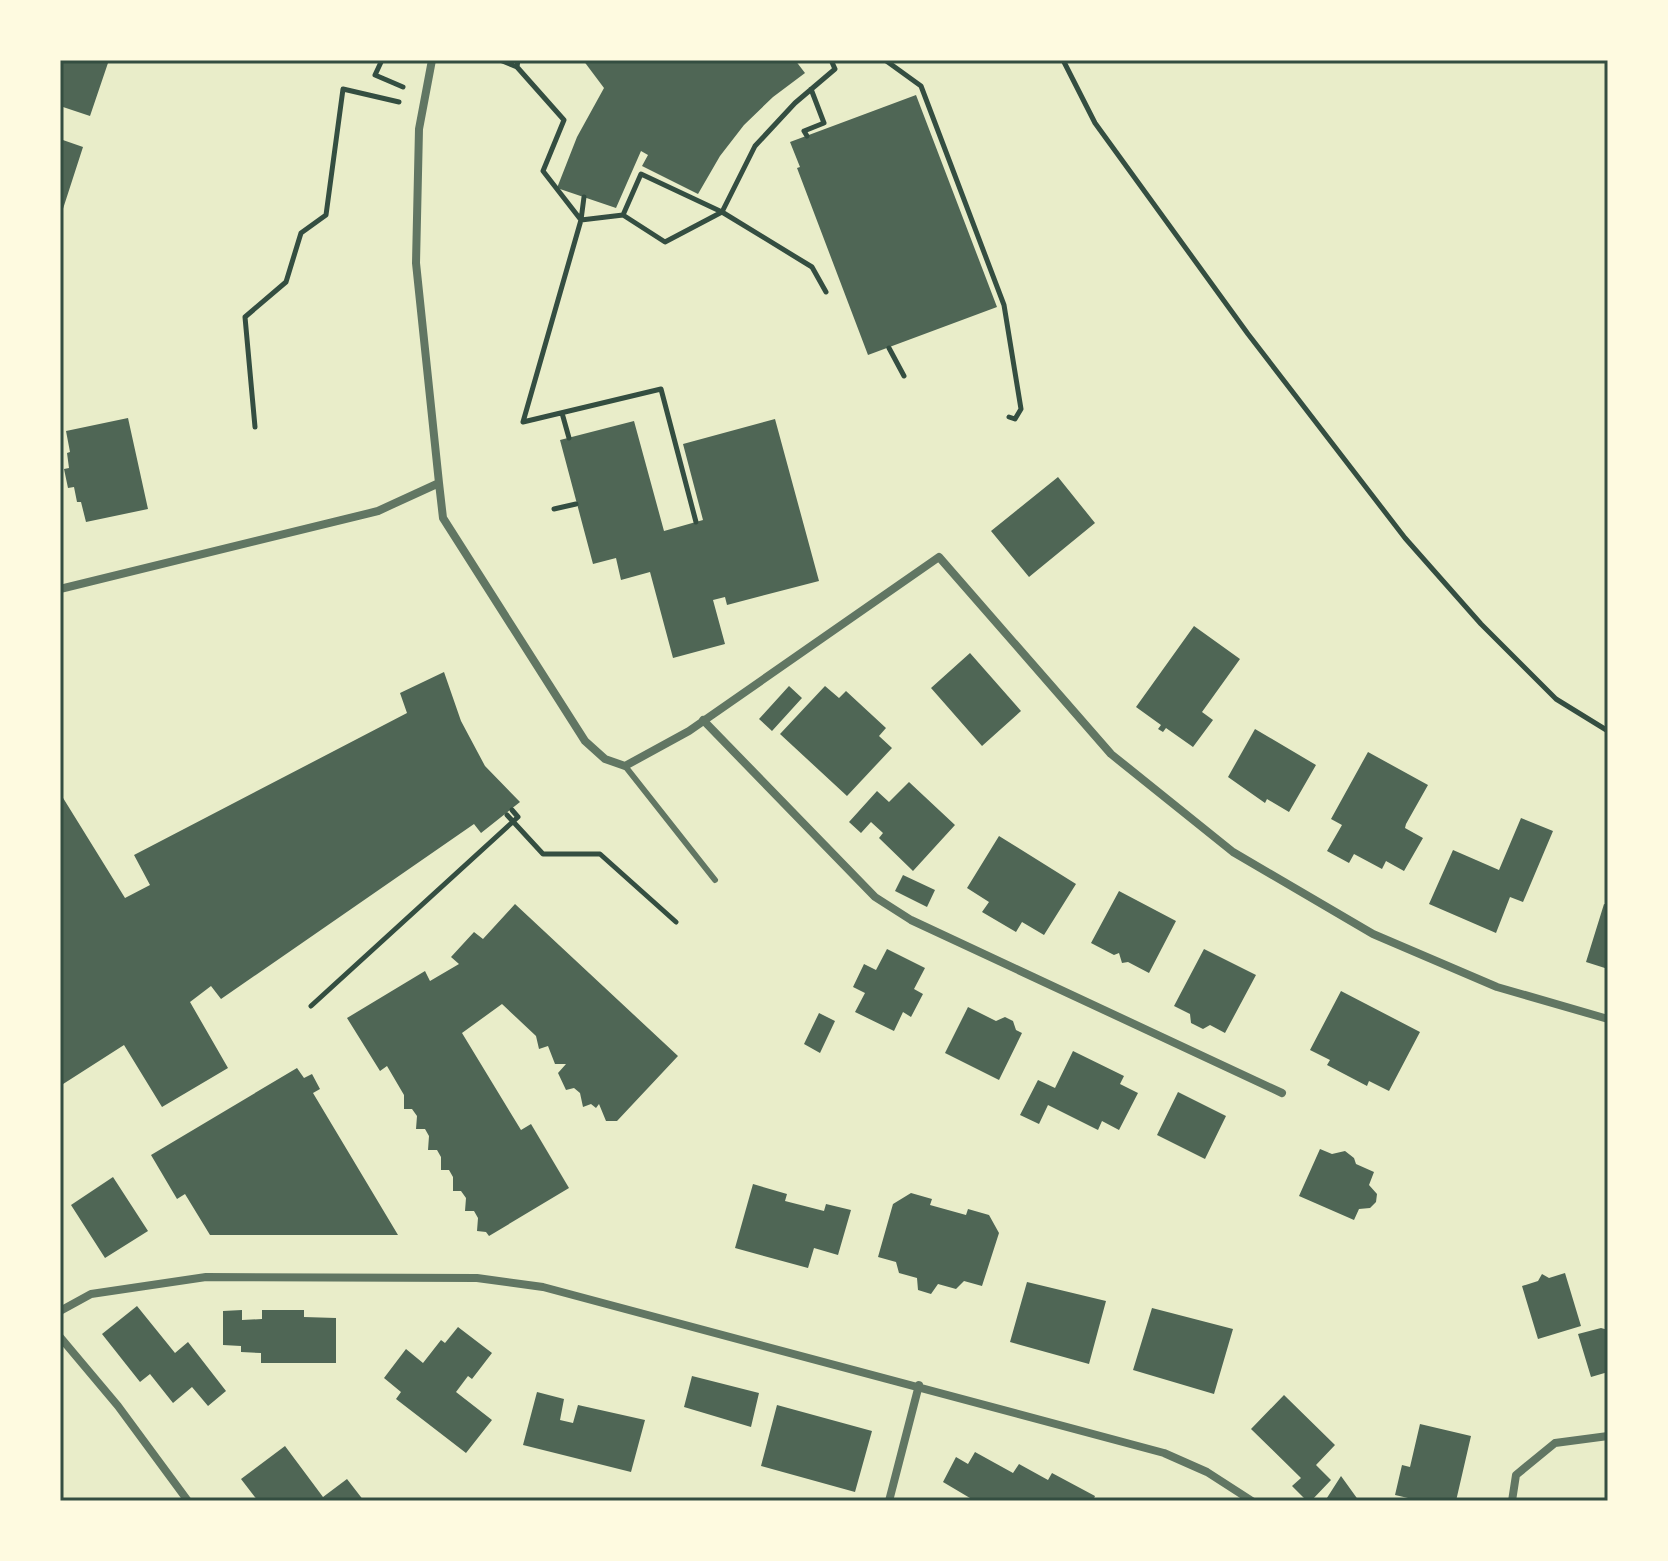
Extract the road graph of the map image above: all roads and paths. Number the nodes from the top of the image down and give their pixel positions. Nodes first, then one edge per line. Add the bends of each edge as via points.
1 (382, 60) edge
2 (432, 60) edge
3 (500, 60) edge
4 (831, 60) edge
5 (885, 60) edge
6 (1063, 60) edge
7 (518, 64) edge
8 (811, 89) junction
9 (427, 90) junction
10 (425, 108) junction
11 (807, 136) dead end
12 (644, 167) dead end
13 (641, 174) junction
14 (584, 197) dead end
15 (722, 212) junction
16 (623, 215) junction
17 (581, 220) junction
18 (826, 292) dead end
19 (889, 348) dead end
20 (904, 376) dead end
21 (562, 413) junction
22 (1009, 417) dead end
23 (255, 427) dead end
24 (569, 438) dead end
25 (439, 483) junction
26 (576, 504) dead end
27 (554, 509) dead end
28 (696, 522) dead end
29 (60, 589) edge
30 (703, 720) junction
31 (1608, 731) edge
32 (625, 766) junction
33 (715, 880) dead end
34 (676, 922) dead end
35 (311, 1006) dead end
36 (1608, 1019) edge
37 (1282, 1093) dead end
38 (60, 1311) edge
39 (60, 1337) edge
40 (919, 1385) junction
41 (1608, 1436) edge
42 (188, 1501) edge
43 (889, 1501) edge
44 (1252, 1501) edge
45 (1512, 1501) edge

1 - 9 path via 375,75
2 - 9 street
3 - 7 path
4 - 8 path via 835,69
5 - 22 path via 921,86 1004,305 1021,409 1015,419
6 - 31 path via 1095,123 1405,538 1556,699
7 - 17 path via 564,120 543,171
8 - 11 path via 824,123 804,131
8 - 15 path via 755,146
9 - 10 street
10 - 23 path via 343,89 326,215 301,233 286,282 245,317
10 - 25 street via 419,129 416,263
12 - 13 path
13 - 15 path
13 - 16 path
14 - 17 path
15 - 16 path via 665,242
15 - 18 path via 812,267
16 - 17 path
17 - 21 path via 523,422
19 - 20 path
21 - 24 path
21 - 28 path via 661,389
25 - 29 street via 378,511
25 - 32 street via 443,518 585,741 605,759
26 - 27 path
30 - 32 street
30 - 36 street via 939,557 1111,754 1233,852 1373,934 1497,987
30 - 37 street via 875,897 911,920
32 - 33 lane
34 - 35 path via 600,854 543,854 509,812 518,817
38 - 40 street via 91,1294 206,1277 477,1278 543,1287
39 - 42 street
40 - 43 street
40 - 44 street via 1164,1453
41 - 45 street via 1555,1443 1516,1475

